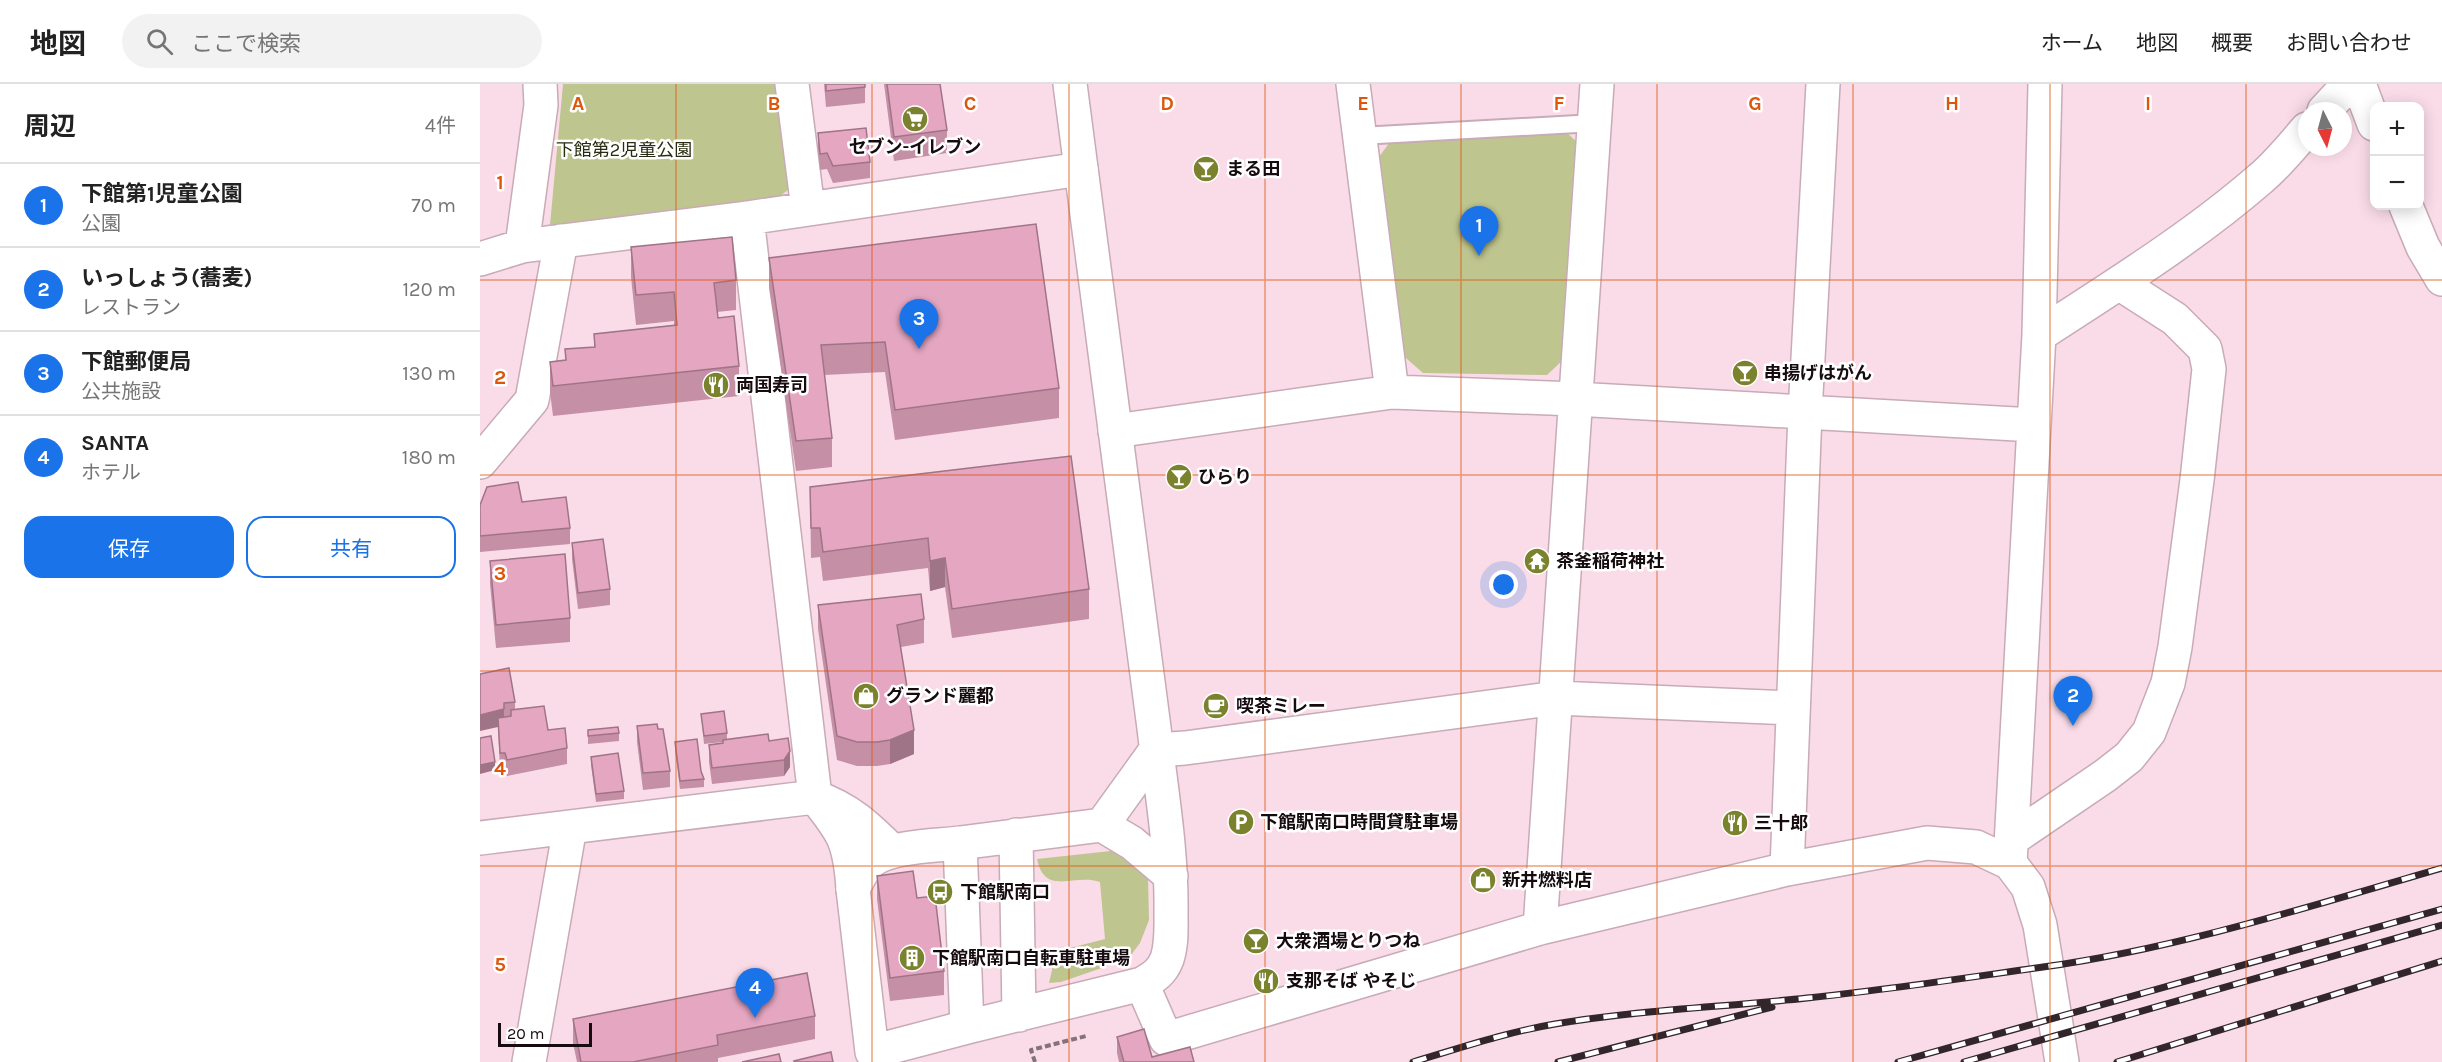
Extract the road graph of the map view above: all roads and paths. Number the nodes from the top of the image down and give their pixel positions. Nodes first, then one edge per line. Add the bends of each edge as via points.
1 (540, 84) edge
2 (792, 84) edge
3 (1070, 84) edge
4 (1353, 84) edge
5 (1597, 84) edge
6 (1823, 84) edge
7 (2045, 84) edge
8 (2349, 84) edge
9 (2359, 84) edge
10 (2332, 102) edge
11 (2370, 113) edge
12 (1594, 123) junction
13 (1360, 136) junction
14 (2298, 139) edge
15 (1081, 169) junction
16 (808, 209) junction
17 (2408, 210) edge
18 (747, 218) junction
19 (561, 241) junction
20 (522, 246) junction
21 (480, 259) edge
22 (2442, 279) edge
23 (2119, 283) junction
24 (2039, 335) junction
25 (1392, 392) junction
26 (1575, 399) junction
27 (1805, 413) junction
28 (2034, 425) junction
29 (1115, 431) junction
30 (480, 462) edge
31 (1556, 698) junction
32 (1792, 708) junction
33 (1156, 750) junction
34 (815, 797) junction
35 (1102, 825) junction
36 (570, 827) junction
37 (1016, 835) junction
38 (480, 838) edge
39 (960, 843) junction
40 (892, 851) junction
41 (2011, 851) junction
42 (1787, 869) junction
43 (1171, 876) junction
44 (853, 889) junction
45 (1540, 928) junction
46 (1142, 984) junction
47 (1019, 1015) junction
48 (967, 1027) junction
49 (1086, 1036) dead end
50 (872, 1057) edge
51 (530, 1062) edge
52 (1035, 1062) edge
53 (2062, 1062) edge

1 - 20 street via 541,105
2 - 16 street
3 - 15 street
4 - 13 street
5 - 12 street
6 - 27 street
7 - 24 street
8 - 10 street
9 - 11 street
12 - 13 lane
12 - 26 street
13 - 25 street
14 - 23 street via 2261,178
15 - 16 street
15 - 29 street
16 - 18 street
17 - 22 street
18 - 19 street
18 - 34 street
19 - 20 street
19 - 30 street via 532,400
20 - 21 street
23 - 24 street
23 - 41 street via 2175,319 2205,349 2208,369 2197,480 2175,647 2168,682 2149,732 2106,775
24 - 28 street
25 - 26 street
25 - 29 street
26 - 27 street
26 - 31 street
27 - 28 street
27 - 32 street
28 - 41 street
29 - 33 street
31 - 32 street
31 - 33 street
31 - 45 street
32 - 42 street
33 - 35 street
33 - 43 street
34 - 36 street
34 - 40 street via 852,814
34 - 44 street via 839,826 847,843
35 - 37 street
35 - 43 street via 1132,843
36 - 38 street
36 - 51 street
37 - 39 street
37 - 47 street
39 - 40 street
39 - 48 street
40 - 44 street via 872,860
41 - 42 street via 1927,843
41 - 53 street via 2040,925
42 - 45 street
43 - 46 street via 1167,959 1158,975
44 - 50 street
45 - 46 street via 1166,1039
46 - 47 street
47 - 48 street
48 - 50 street
49 - 52 path via 1031,1050

